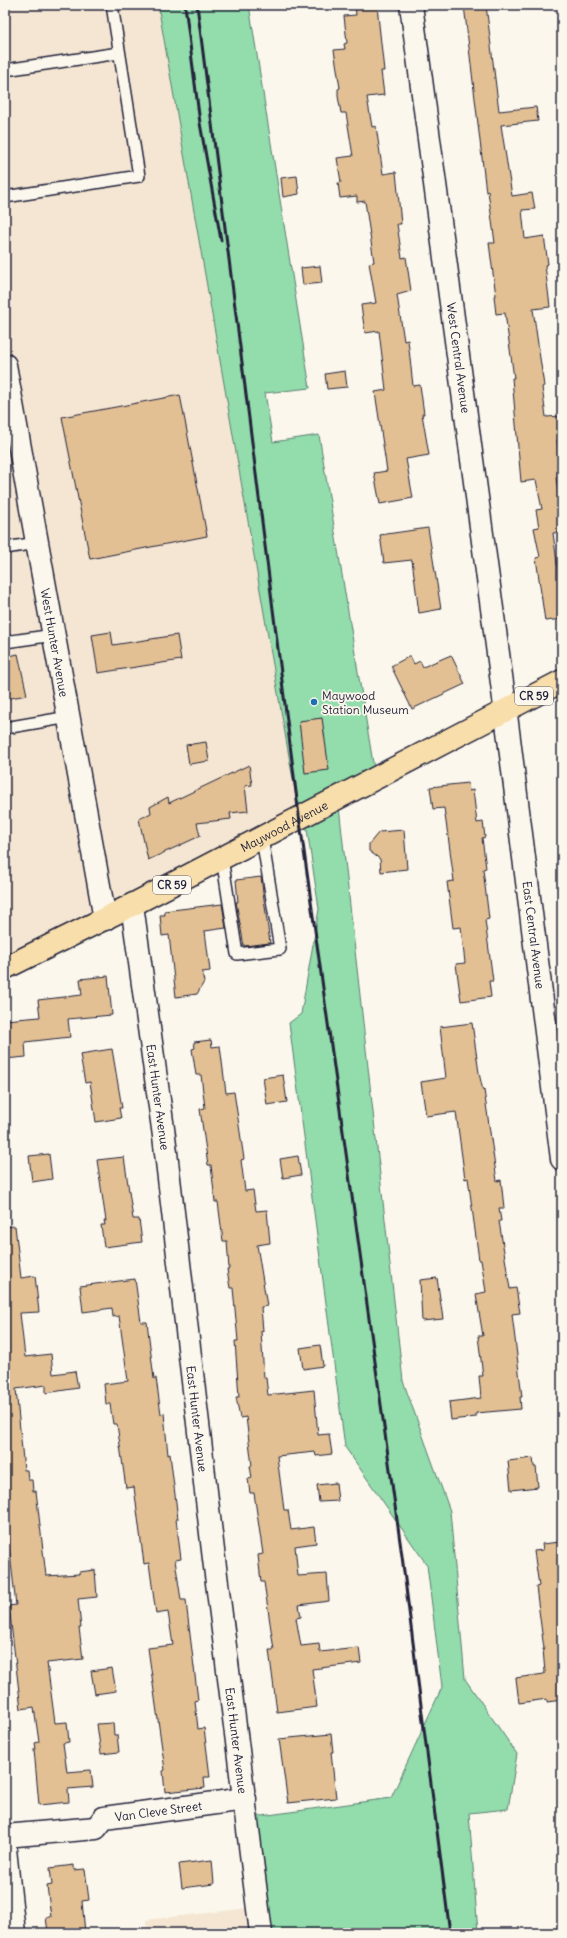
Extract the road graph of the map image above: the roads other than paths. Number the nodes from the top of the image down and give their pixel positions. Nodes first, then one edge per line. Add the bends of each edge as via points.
1 (112, 5) edge
2 (411, 5) edge
3 (119, 52) junction
4 (5, 70) edge
5 (5, 197) edge
6 (5, 366) edge
7 (37, 543) junction
8 (5, 548) edge
9 (54, 635) junction
10 (5, 642) edge
11 (562, 680) edge
12 (505, 711) junction
13 (69, 717) junction
14 (5, 728) edge
15 (262, 838) junction
16 (222, 858) junction
17 (132, 905) junction
18 (106, 918) junction
19 (5, 968) edge
20 (562, 1159) edge
21 (245, 1800) junction
22 (5, 1836) edge
23 (5, 1849) edge
24 (6, 1876) edge
25 (14, 1933) edge
26 (261, 1933) edge

1 - 3 lane
2 - 12 street, West Central Avenue
3 - 4 lane
3 - 5 lane via 139,176
6 - 7 street, West Hunter Avenue
7 - 8 lane
7 - 9 street, West Hunter Avenue
9 - 10 lane
9 - 13 street, West Hunter Avenue
11 - 12 main road, Maywood Avenue / CR 59
12 - 15 main road, Maywood Avenue / CR 59
12 - 20 street, East Central Avenue
13 - 14 lane
13 - 18 street, West Hunter Avenue
15 - 16 main road, Maywood Avenue / CR 59
15 - 16 lane via 280,949 237,954
16 - 17 main road, Maywood Avenue / CR 59
17 - 18 main road, Maywood Avenue / CR 59
17 - 21 street, East Hunter Avenue via 164,1136
18 - 19 main road, Maywood Avenue / CR 59
21 - 22 street, Van Cleve Street via 104,1818 96,1828
21 - 26 street, East Hunter Avenue
23 - 24 street
24 - 25 street

